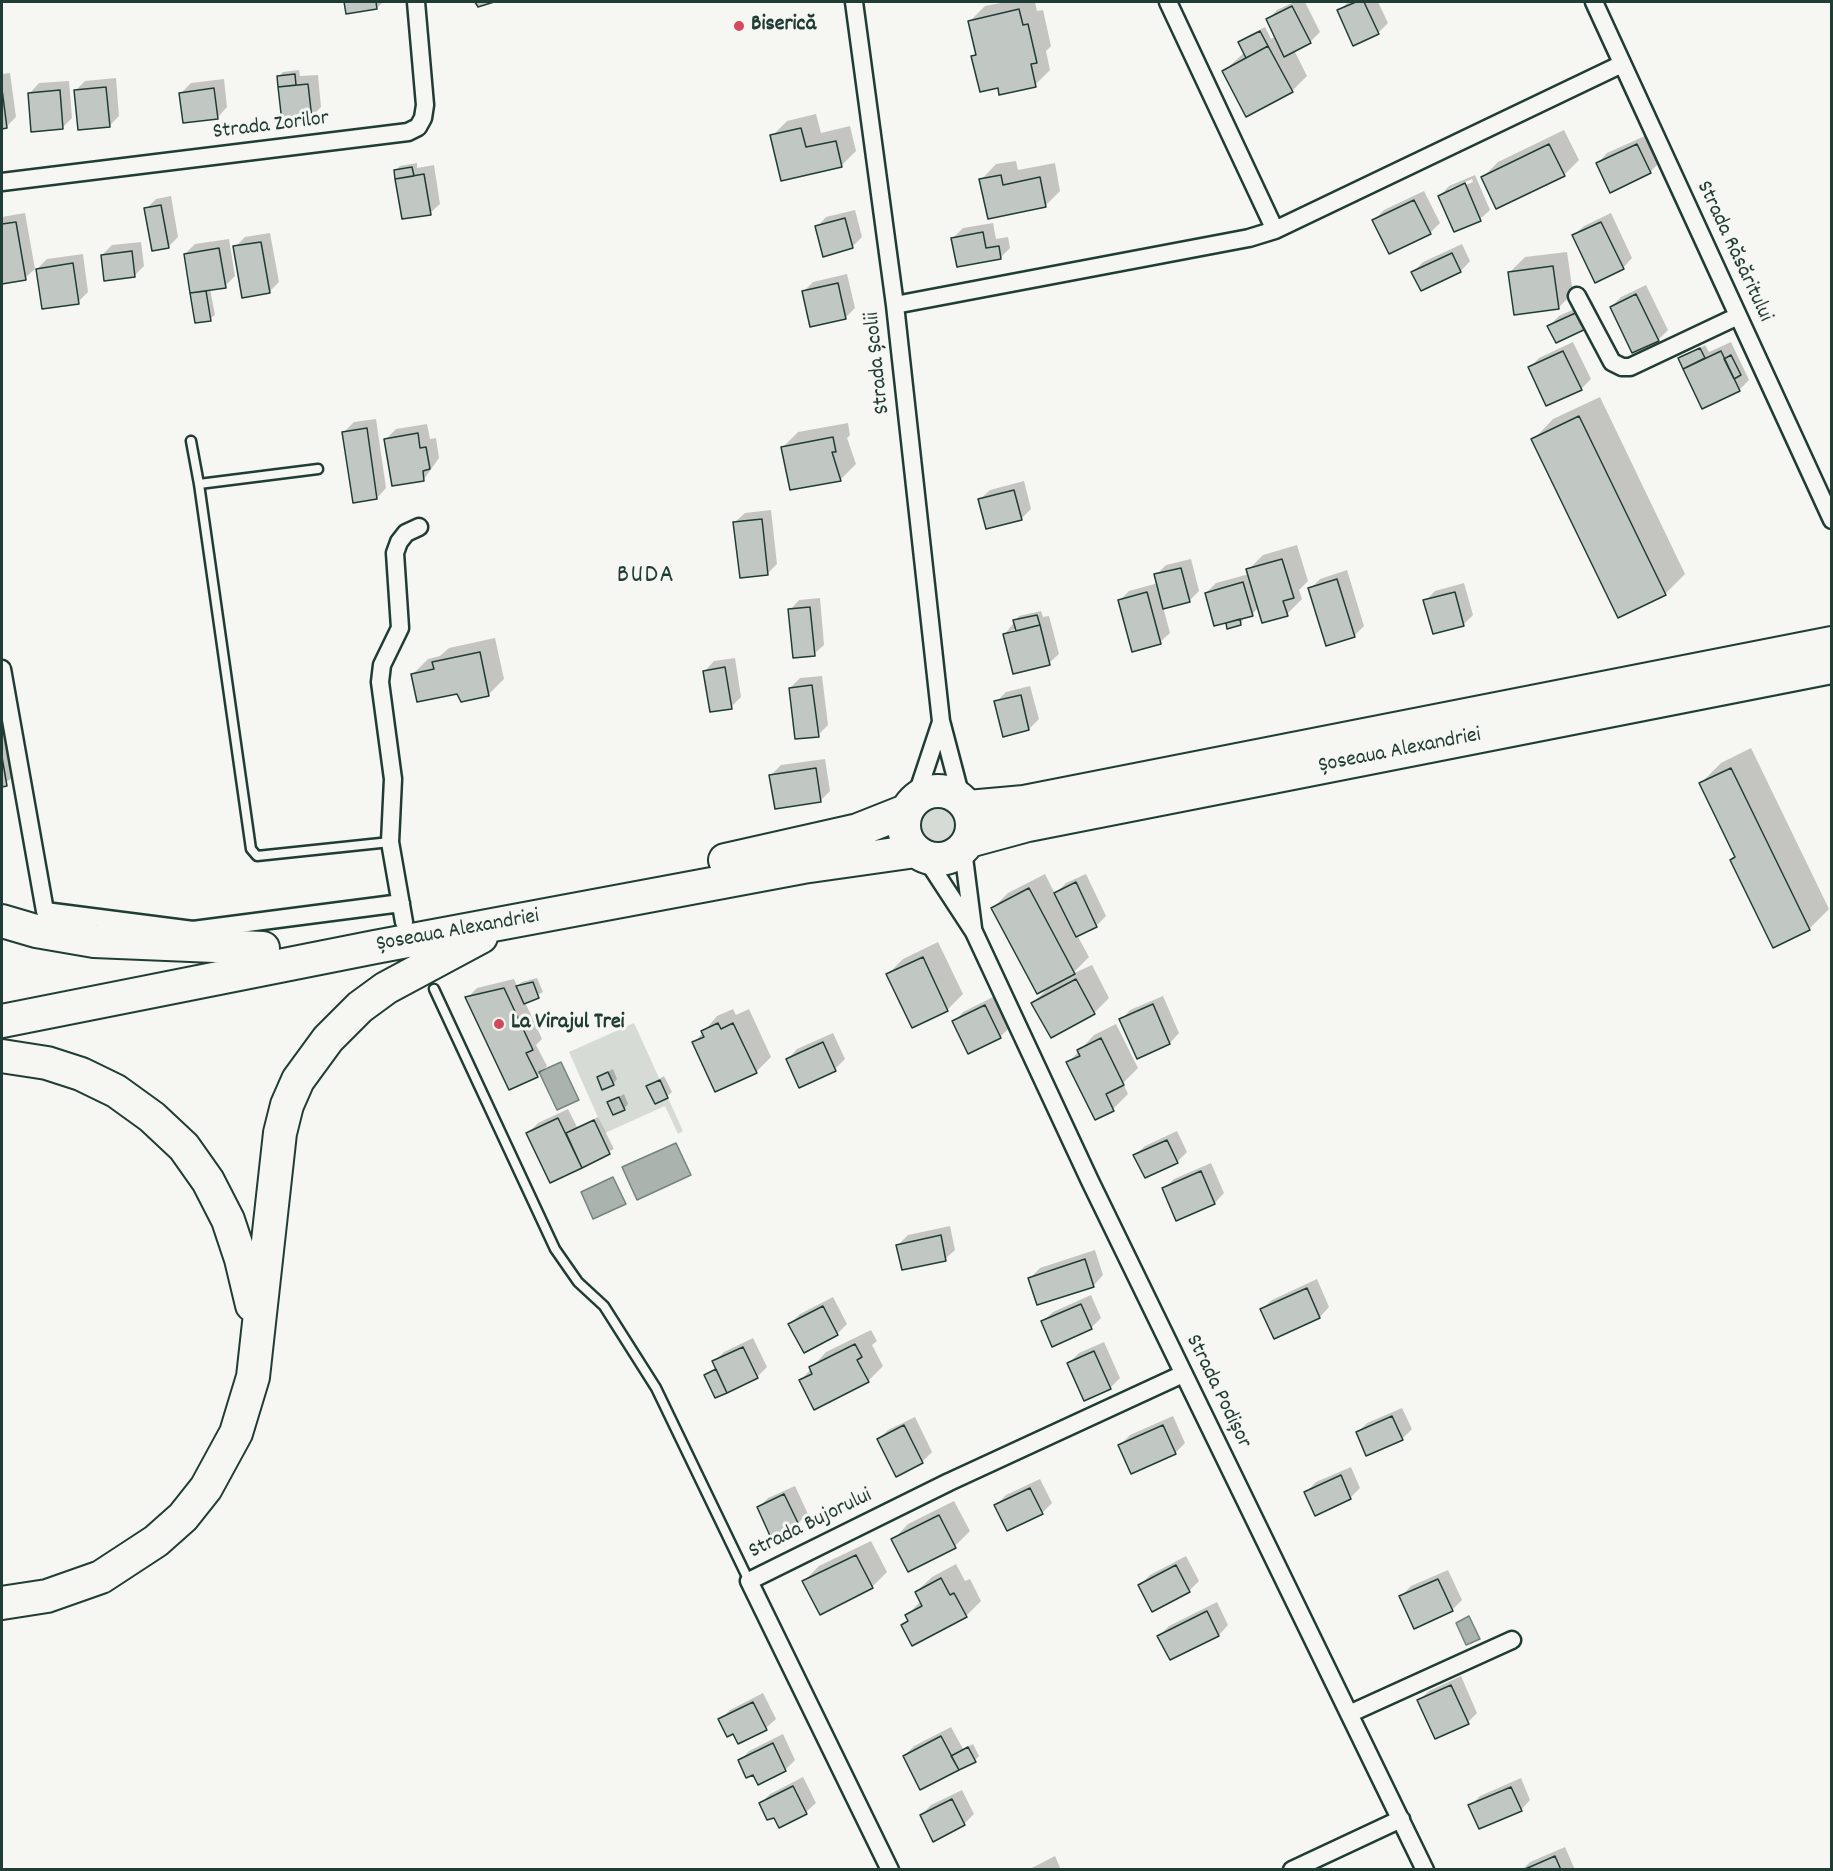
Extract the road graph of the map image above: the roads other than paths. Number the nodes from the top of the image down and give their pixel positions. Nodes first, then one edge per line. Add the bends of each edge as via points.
1 (416, 2) edge
2 (854, 2) edge
3 (1168, 2) edge
4 (1594, 2) edge
5 (1622, 64) junction
6 (2, 182) edge
7 (1275, 230) junction
8 (1577, 296) dead end
9 (895, 305) junction
10 (1738, 316) junction
11 (191, 441) dead end
12 (318, 469) dead end
13 (199, 484) junction
14 (1832, 520) edge
15 (418, 527) dead end
16 (1832, 643) edge
17 (1832, 667) edge
18 (2, 669) edge
19 (941, 721) junction
20 (965, 804) junction
21 (911, 805) junction
22 (390, 842) junction
23 (966, 846) junction
24 (920, 854) junction
25 (403, 912) junction
26 (2, 921) edge
27 (506, 925) junction
28 (974, 932) junction
29 (263, 948) junction
30 (434, 989) dead end
31 (2, 1000) edge
32 (2, 1021) edge
33 (2, 1056) edge
34 (257, 1343) junction
35 (1183, 1374) junction
36 (749, 1581) junction
37 (2, 1603) edge
38 (1512, 1640) dead end
39 (1349, 1714) junction
40 (1401, 1819) junction
41 (890, 1869) edge
42 (1292, 1869) edge
43 (1425, 1869) edge

1 - 6 street, Strada Zorilor via 425,105 418,127 408,132
2 - 9 street, Strada Școlii
3 - 7 street
4 - 5 street, Strada Răsăritului
5 - 7 street
5 - 10 street, Strada Răsăritului
7 - 9 street via 1250,238
8 - 10 street via 1612,362 1622,367 1630,367
9 - 19 street, Strada Școlii
10 - 14 street, Strada Răsăritului
11 - 13 lane
12 - 13 lane
13 - 22 lane via 253,853 257,856
15 - 22 street via 406,533 394,553 400,628 382,665 380,682 393,779
16 - 20 highway, Șoseaua Alexandriei via 1024,802
17 - 23 highway, Șoseaua Alexandriei via 1040,822
18 - 25 street via 45,911 193,930
19 - 20 street, Strada Școlii
19 - 21 street, Strada Școlii
20 - 21 highway, Șoseaua Alexandriei via 952,794 939,791 926,793
20 - 23 highway via 973,825
21 - 24 highway via 904,834
21 - 25 highway, Șoseaua Alexandriei via 858,830 799,845 625,881
22 - 25 street
23 - 24 highway, Șoseaua Alexandriei via 945,860
23 - 28 street, Strada Podișor
24 - 27 highway, Șoseaua Alexandriei via 803,867
24 - 28 street, Strada Podișor
25 - 29 highway, Șoseaua Alexandriei
26 - 29 highway via 94,941
27 - 32 highway, Șoseaua Alexandriei
27 - 34 highway via 386,988 360,1007 328,1039 298,1080 280,1133
28 - 35 street, Strada Podișor
29 - 31 highway, Șoseaua Alexandriei
30 - 36 lane via 555,1250 578,1282 604,1306 656,1388
33 - 34 highway via 59,1066 117,1091 184,1147 208,1181 228,1220 250,1296
34 - 37 highway via 253,1377 236,1434 212,1480 183,1517 129,1561 101,1577 47,1596
35 - 36 street, Strada Bujorului via 949,1482
35 - 39 street, Strada Podișor
36 - 41 street, Strada Bujorului
38 - 39 street
39 - 40 street, Strada Podișor
40 - 42 street
40 - 43 street, Strada Podișor

